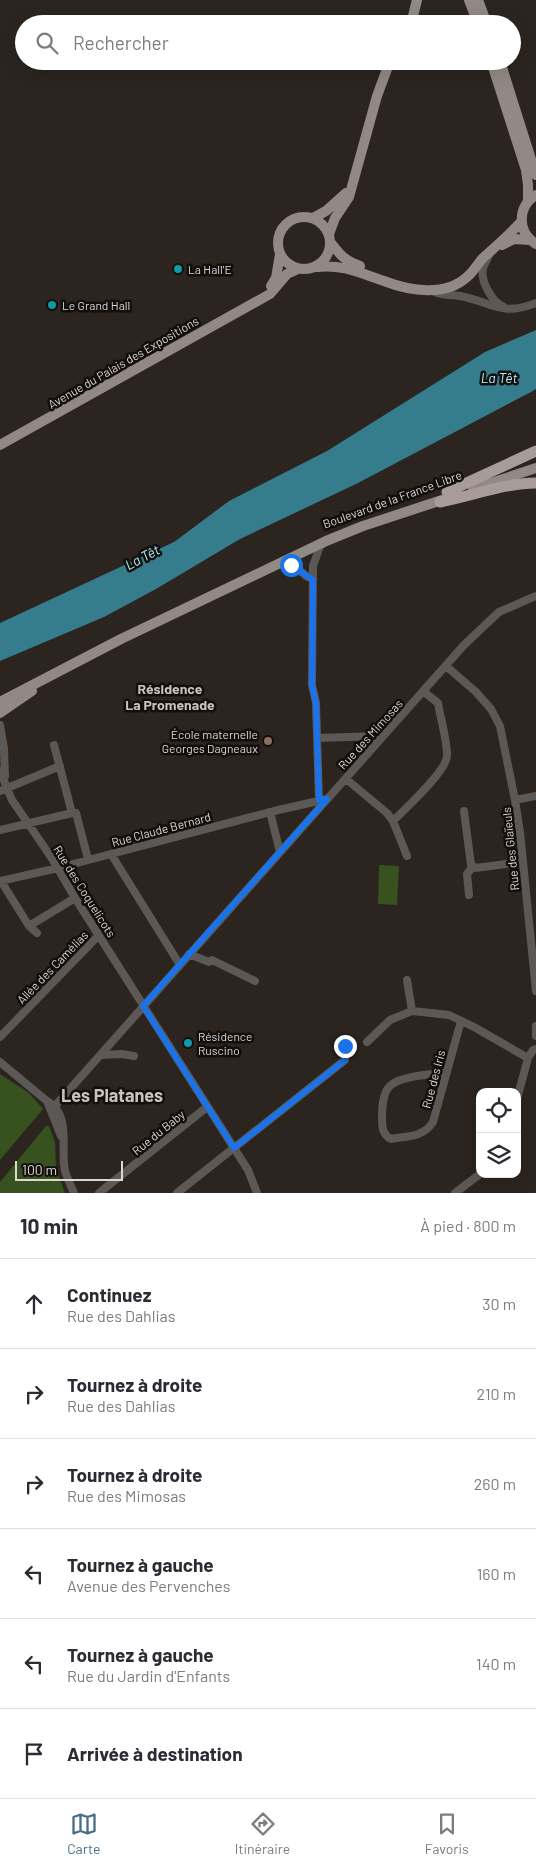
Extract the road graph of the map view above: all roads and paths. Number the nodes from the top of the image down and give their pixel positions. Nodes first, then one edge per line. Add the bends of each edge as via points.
1 (417, 0) edge
2 (469, 0) edge
3 (478, 0) edge
4 (413, 15) edge
5 (475, 15) edge
6 (484, 15) edge
7 (387, 70) edge
8 (494, 70) edge
9 (503, 70) edge
10 (536, 175) edge
11 (354, 180) junction
12 (532, 198) edge
13 (313, 218) junction
14 (521, 222) junction
15 (330, 238) junction
16 (533, 242) edge
17 (493, 249) junction
18 (280, 254) junction
19 (317, 267) junction
20 (298, 269) junction
21 (419, 290) junction
22 (433, 291) junction
23 (259, 300) junction
24 (536, 303) edge
25 (510, 310) junction
26 (0, 445) edge
27 (536, 450) edge
28 (536, 462) edge
29 (536, 468) edge
30 (536, 483) edge
31 (447, 492) junction
32 (440, 502) junction
33 (326, 541) junction
34 (281, 563) junction
35 (313, 580) junction
36 (234, 584) junction
37 (536, 596) edge
38 (446, 666) junction
39 (50, 676) junction
40 (424, 692) junction
41 (0, 702) edge
42 (0, 713) edge
43 (0, 725) edge
44 (382, 736) junction
45 (317, 738) junction
46 (54, 745) dead end
47 (60, 766) junction
48 (0, 770) edge
49 (346, 779) junction
50 (4, 789) edge
51 (536, 796) edge
52 (323, 800) junction
53 (515, 800) junction
54 (464, 811) dead end
55 (270, 812) junction
56 (72, 813) junction
57 (393, 821) junction
58 (30, 824) junction
59 (0, 830) edge
60 (280, 852) junction
61 (110, 854) junction
62 (407, 856) dead end
63 (88, 859) junction
64 (522, 862) junction
65 (473, 866) junction
66 (58, 868) junction
67 (1, 881) edge
68 (469, 895) dead end
69 (74, 898) junction
70 (29, 926) junction
71 (37, 932) dead end
72 (99, 935) junction
73 (189, 954) junction
74 (180, 965) junction
75 (407, 980) dead end
76 (255, 981) dead end
77 (536, 991) edge
78 (143, 1006) junction
79 (412, 1011) junction
80 (461, 1021) junction
81 (536, 1026) edge
82 (536, 1036) edge
83 (0, 1037) edge
84 (367, 1042) dead end
85 (345, 1046) dead end
86 (536, 1049) edge
87 (102, 1055) junction
88 (134, 1056) dead end
89 (528, 1058) junction
90 (0, 1062) edge
91 (446, 1072) junction
92 (520, 1088) edge
93 (47, 1101) junction
94 (55, 1106) junction
95 (207, 1107) junction
96 (63, 1142) junction
97 (234, 1148) junction
98 (476, 1177) edge
99 (256, 1192) edge
100 (74, 1193) edge
101 (99, 1193) edge
102 (178, 1193) edge
103 (455, 1193) edge

1 - 4 main road
2 - 5 main road
3 - 6 main road
7 - 11 main road
8 - 12 main road
9 - 10 main road
11 - 13 main road via 335,204
11 - 15 main road via 350,197 335,218
12 - 14 main road
13 - 15 main road via 325,227
13 - 18 main road via 298,218 287,224 278,241
14 - 16 main road
14 - 17 main road
15 - 19 main road via 328,257
15 - 21 main road via 347,261
16 - 17 main road via 514,239
17 - 22 main road via 459,283
17 - 25 street via 483,274 491,297
18 - 20 main road
18 - 23 main road, Avenue du Palais des Expositions via 276,278
19 - 20 main road
19 - 21 main road via 336,266 396,286
20 - 23 main road, Avenue du Palais des Expositions via 287,274 270,294
21 - 22 main road
22 - 25 street
23 - 26 main road, Avenue du Palais des Expositions
24 - 25 street
27 - 31 highway
28 - 31 main road, Boulevard de la France Libre
29 - 32 main road, Boulevard de la France Libre
30 - 32 highway via 515,484
31 - 36 main road, Boulevard de la France Libre via 325,536
32 - 33 main road, Boulevard de la France Libre
33 - 34 main road, Boulevard de la France Libre
33 - 35 street via 320,546 315,559
34 - 35 street via 297,568
34 - 36 main road, Boulevard de la France Libre
35 - 45 street via 312,686
36 - 39 main road, Boulevard de la France Libre
37 - 38 street, Rue des Mimosas via 499,612
38 - 40 street, Rue des Mimosas
38 - 53 street, Rue des Glaïeuls via 491,709 503,741
39 - 41 main road, Boulevard de la France Libre
39 - 42 main road, Boulevard de la France Libre
40 - 44 street, Rue des Mimosas
40 - 57 street via 438,703 447,758 428,786
43 - 50 street, Rue des Coquelicots
44 - 45 street
44 - 49 street, Rue des Mimosas
45 - 52 street
46 - 47 street
47 - 50 street
47 - 56 street
48 - 50 street, Rue des Coquelicots
49 - 52 street, Rue des Mimosas
49 - 57 street
50 - 58 street, Rue des Coquelicots
51 - 53 street
52 - 55 street, Rue Claude Bernard
52 - 60 street, Rue des Mimosas
53 - 64 street, Rue des Glaïeuls
54 - 65 street
55 - 60 street
55 - 61 street, Rue Claude Bernard
56 - 58 street
56 - 63 street via 76,814
57 - 62 street
58 - 59 street
58 - 66 street, Rue des Coquelicots
60 - 73 street, Rue des Mimosas
61 - 63 street, Rue Claude Bernard
61 - 74 street
63 - 66 street, Rue Claude Bernard
64 - 65 street
64 - 77 street, Rue des Glaïeuls
65 - 68 street via 467,874
66 - 67 street, Rue Claude Bernard
66 - 69 street, Rue des Coquelicots
67 - 70 street
69 - 70 street
69 - 72 street, Rue des Coquelicots
70 - 71 street
72 - 78 street, Rue des Coquelicots
72 - 83 street, Allée des Camélias
73 - 74 street, Rue des Mimosas
73 - 76 street via 212,960
74 - 78 street, Rue des Mimosas
75 - 79 street
78 - 87 street, Rue des Mimosas
78 - 95 street, Rue des Coquelicots
79 - 80 street via 449,1015
79 - 84 street via 390,1020
80 - 89 street
80 - 91 street, Rue des Iris
81 - 82 street
85 - 97 street via 345,1060
86 - 89 street
87 - 88 street
87 - 94 street, Rue des Mimosas
89 - 92 street
90 - 93 street
91 - 91 street, Rue des Iris via 418,1076 390,1086 385,1092 382,1112 383,1131 387,1137 423,1133 430,1128
93 - 94 street
93 - 96 street
94 - 96 street via 63,1125
95 - 97 street, Rue des Coquelicots
95 - 101 street, Rue du Baby
96 - 100 street via 65,1170
97 - 99 street, Rue des Coquelicots via 248,1170
97 - 102 street
98 - 103 street

